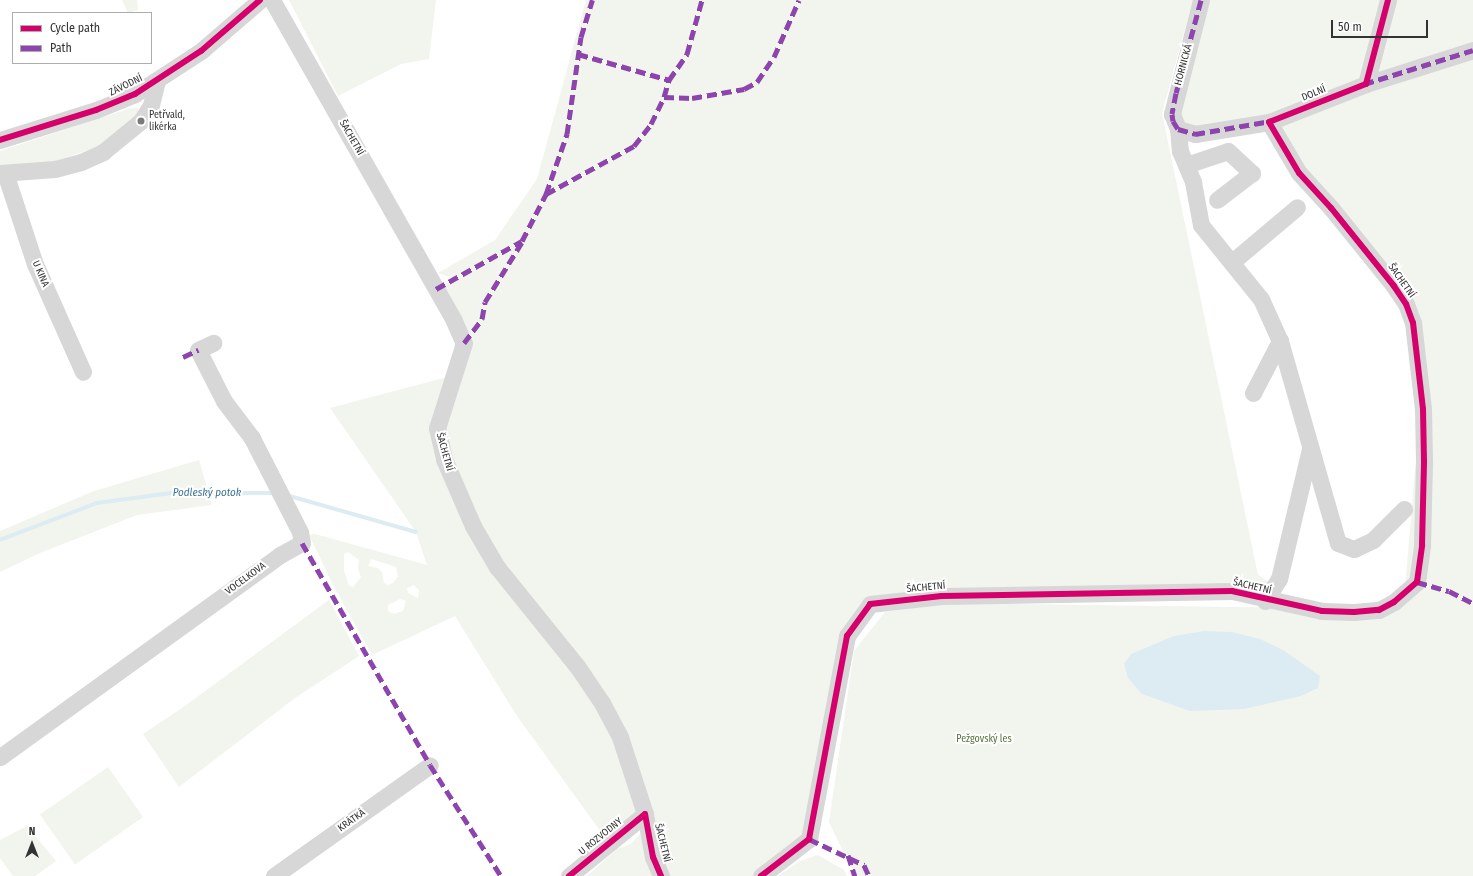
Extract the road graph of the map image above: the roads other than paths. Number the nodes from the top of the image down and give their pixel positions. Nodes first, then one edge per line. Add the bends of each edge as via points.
1 (260, 0) edge
2 (272, 0) edge
3 (1202, 0) edge
4 (1388, 0) edge
5 (1473, 50) edge
6 (157, 81) junction
7 (1366, 84) junction
8 (1269, 122) junction
9 (1178, 129) junction
10 (0, 140) edge
11 (1186, 165) junction
12 (2, 173) edge
13 (1217, 200) dead end
14 (1297, 207) dead end
15 (1232, 262) junction
16 (1280, 341) junction
17 (213, 343) dead end
18 (83, 372) dead end
19 (1253, 393) dead end
20 (1310, 448) junction
21 (1404, 510) dead end
22 (1265, 600) junction
23 (0, 757) edge
24 (430, 765) dead end
25 (645, 814) junction
26 (274, 876) edge
27 (569, 876) edge
28 (661, 876) edge
29 (761, 876) edge

1 - 6 street, ZÁVODNÍ via 214,40
2 - 25 street, ŠACHETNÍ via 454,321 464,343 437,428 444,459 473,526 497,567 577,666 602,703 620,737
3 - 9 street, HORNICKÁ via 1172,114
4 - 7 street
5 - 7 street, DOLNÍ
6 - 10 street, ZÁVODNÍ via 110,105
6 - 12 street, ZÁVODNÍ via 151,105 142,121 103,152 81,162 55,169
7 - 8 street, DOLNÍ
8 - 9 street, DOLNÍ via 1195,134
8 - 22 street, ŠACHETNÍ via 1299,173 1331,208 1406,304 1413,323 1418,355 1424,409 1424,461 1422,545 1417,582 1400,597 1379,610 1354,612 1322,611
9 - 11 street, HORNICKÁ via 1180,151
11 - 13 street via 1228,150 1252,173
11 - 15 street, HORNICKÁ via 1193,182 1201,225
12 - 18 street, U KINA via 35,264
14 - 15 street
15 - 16 street, HORNICKÁ via 1261,299
16 - 19 street
16 - 20 street, HORNICKÁ
17 - 23 street, VOCELKOVA via 198,350 224,401 252,438 300,532 302,542 280,555
20 - 21 street, HORNICKÁ via 1338,543 1354,549 1373,540
20 - 22 street via 1279,579
22 - 29 street, ŠACHETNÍ via 1232,591 942,596 870,604 847,636 808,839
24 - 26 street, KRÁTKÁ
25 - 27 street, U ROZVODNY
25 - 28 street, ŠACHETNÍ via 653,857

